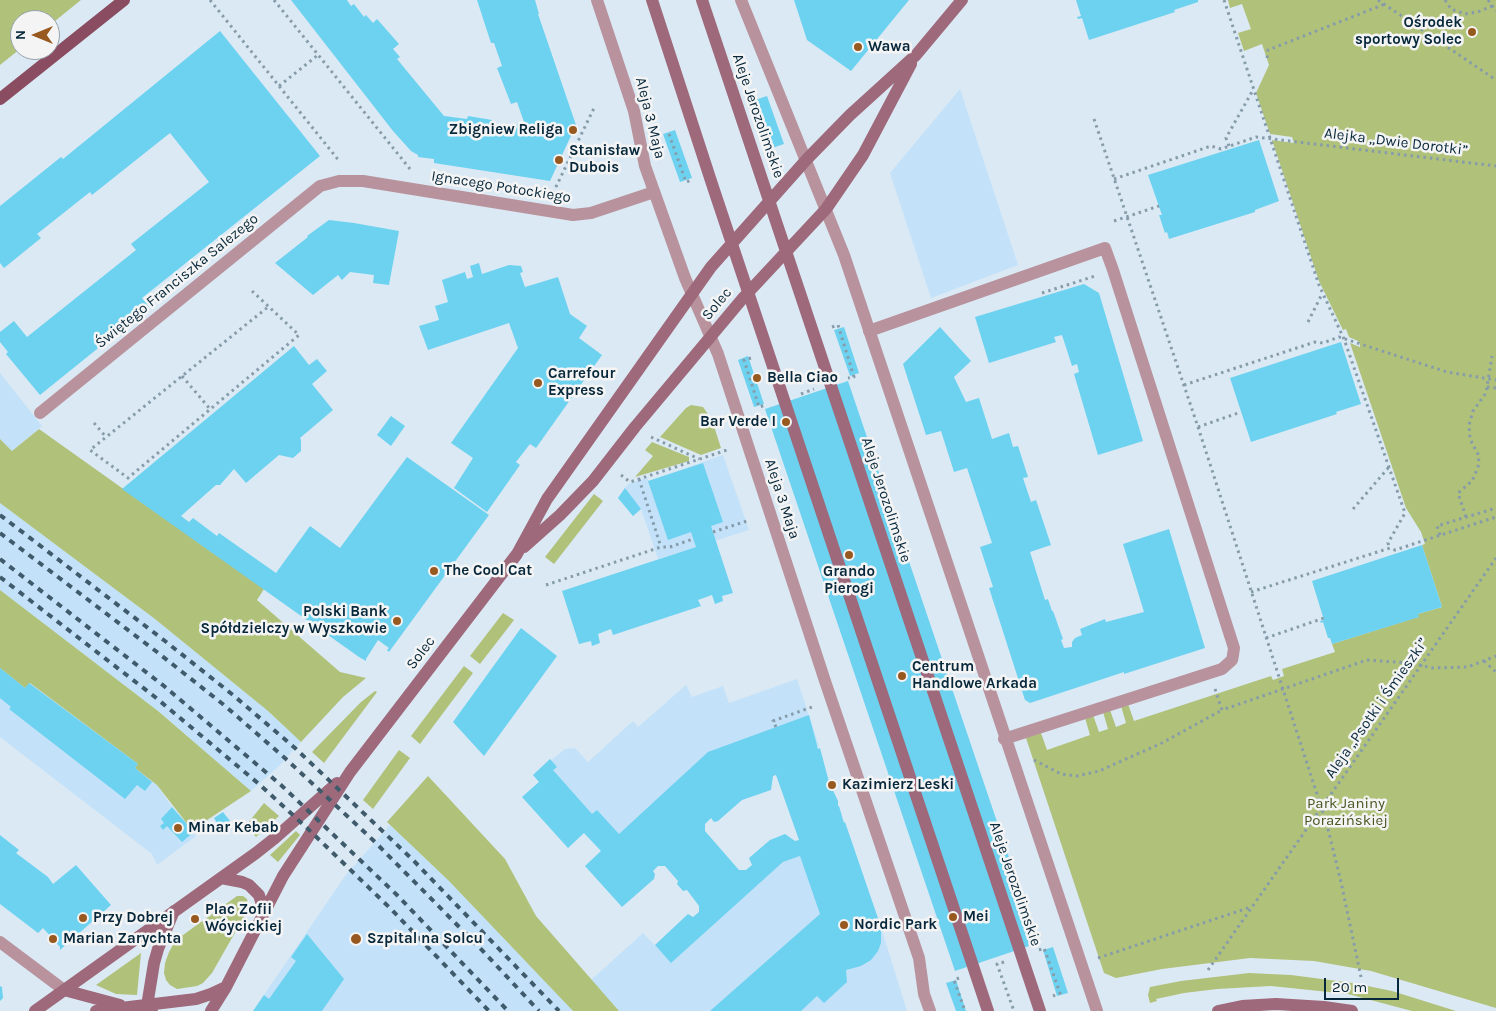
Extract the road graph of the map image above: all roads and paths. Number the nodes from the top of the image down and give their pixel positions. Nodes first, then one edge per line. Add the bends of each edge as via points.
1 (124, 0) edge
2 (210, 0) edge
3 (274, 0) edge
4 (597, 0) edge
5 (652, 0) edge
6 (702, 0) edge
7 (741, 0) edge
8 (962, 0) edge
9 (1224, 0) edge
10 (1378, 0) edge
11 (1445, 0) edge
12 (1488, 0) edge
13 (1385, 4) junction
14 (1492, 6) junction
15 (1496, 11) edge
16 (318, 55) junction
17 (916, 55) junction
18 (1267, 58) dead end
19 (1496, 80) edge
20 (279, 86) junction
21 (1253, 90) junction
22 (0, 99) edge
23 (595, 106) dead end
24 (1094, 120) dead end
25 (669, 134) dead end
26 (1269, 138) junction
27 (1229, 146) junction
28 (807, 160) junction
29 (340, 162) dead end
30 (1496, 166) edge
31 (414, 173) dead end
32 (695, 178) dead end
33 (1114, 179) junction
34 (339, 181) joint
35 (654, 192) junction
36 (552, 196) dead end
37 (1159, 206) dead end
38 (826, 209) junction
39 (1127, 217) junction
40 (1114, 221) dead end
41 (252, 291) dead end
42 (1322, 293) junction
43 (692, 294) junction
44 (268, 307) junction
45 (1308, 322) dead end
46 (869, 330) junction
47 (710, 337) junction
48 (1344, 339) junction
49 (1492, 356) dead end
50 (182, 376) junction
51 (1488, 379) junction
52 (1496, 380) edge
53 (1184, 385) junction
54 (1487, 386) junction
55 (1496, 388) edge
56 (210, 409) junction
57 (1241, 412) dead end
58 (40, 413) dead end
59 (94, 423) dead end
60 (1198, 427) junction
61 (106, 437) junction
62 (651, 437) dead end
63 (727, 450) dead end
64 (700, 459) junction
65 (1389, 467) junction
66 (621, 475) dead end
67 (639, 479) junction
68 (1496, 508) edge
69 (1353, 509) dead end
70 (1466, 517) junction
71 (1496, 517) edge
72 (750, 520) dead end
73 (713, 532) dead end
74 (1440, 535) junction
75 (694, 539) dead end
76 (661, 547) junction
77 (1390, 548) junction
78 (517, 554) junction
79 (1496, 558) edge
80 (546, 585) dead end
81 (1252, 592) junction
82 (1324, 618) dead end
83 (1266, 638) junction
84 (1496, 656) edge
85 (1484, 661) junction
86 (1421, 666) junction
87 (1496, 672) edge
88 (1210, 673) junction
89 (1282, 689) junction
90 (812, 707) dead end
91 (1222, 710) junction
92 (776, 727) dead end
93 (1004, 738) junction
94 (1028, 758) dead end
95 (350, 772) junction
96 (1321, 808) junction
97 (221, 878) junction
98 (1252, 906) junction
99 (174, 911) junction
100 (264, 911) junction
101 (0, 942) edge
102 (1044, 948) dead end
103 (1095, 959) dead end
104 (1208, 970) dead end
105 (1361, 976) dead end
106 (954, 980) dead end
107 (226, 987) junction
108 (64, 990) junction
109 (1051, 997) dead end
110 (130, 1008) junction
111 (149, 1008) edge
112 (1247, 1008) edge
113 (35, 1011) edge
114 (96, 1011) edge
115 (211, 1011) edge
116 (930, 1011) edge
117 (965, 1011) edge
118 (988, 1011) edge
119 (1040, 1011) edge
120 (1097, 1011) edge
121 (1218, 1011) edge
122 (1352, 1011) edge

1 - 22 main road
2 - 20 path
3 - 16 path, Ignacego Potockiego
4 - 35 street, Aleja 3 Maja via 634,111 645,166
5 - 118 street
6 - 119 street, Aleje Jerozolimskie
7 - 28 street
8 - 17 street, Solec
9 - 21 path
10 - 13 path
11 - 14 path via 1451,8 1465,14
12 - 14 path
13 - 18 path via 1268,50
13 - 19 path
14 - 15 path
16 - 20 path
16 - 31 path, Ignacego Potockiego
17 - 28 street, Solec via 850,115
17 - 38 street, Solec via 863,155
20 - 29 path
21 - 26 path
21 - 27 path via 1226,138
23 - 36 path
24 - 33 path
25 - 32 path via 686,182
26 - 27 path, Alejka „Dwie Dorotki” via 1256,136
26 - 30 path, Alejka „Dwie Dorotki”
26 - 42 path
27 - 33 path, Alejka „Dwie Dorotki” via 1211,146
28 - 38 street
28 - 43 street, Solec via 711,267
33 - 39 path
34 - 35 street, Ignacego Potockiego via 364,181 573,215 591,213
34 - 58 street, Świętego Franciszka Salezego via 320,186
35 - 43 street, Aleja 3 Maja
37 - 39 path
38 - 46 street
38 - 47 street, Solec
39 - 40 path
39 - 53 path
41 - 44 path
42 - 45 path
42 - 48 path
43 - 47 street, Aleja 3 Maja
43 - 78 street, Solec via 547,499
44 - 50 path
44 - 56 path via 299,335
46 - 88 street via 1105,248 1234,648 1227,666
46 - 93 street
47 - 78 street, Solec via 593,481
47 - 116 street, Aleja 3 Maja via 919,958
48 - 51 path via 1447,372
48 - 53 path via 1339,337 1323,343 1315,342
48 - 65 path
49 - 51 path
50 - 56 path
50 - 61 path
51 - 52 path
51 - 54 path
53 - 60 path
54 - 55 path
54 - 70 path via 1469,425 1470,439 1479,456 1477,471 1468,486 1458,493
56 - 61 path via 128,478 90,450
57 - 60 path
59 - 61 path
60 - 81 path
62 - 64 path
63 - 64 path
64 - 67 path
65 - 69 path
65 - 77 path via 1405,513 1388,543
66 - 67 path via 630,482
67 - 76 path
68 - 70 path
70 - 74 path via 1437,526
71 - 74 path
72 - 73 path
74 - 77 path via 1395,550
75 - 76 path
76 - 80 path
77 - 81 path
78 - 95 street, Solec
79 - 86 path, Aleja „Psotki i Śmieszki”
81 - 83 path
82 - 83 path
83 - 89 path
84 - 85 path
85 - 86 path via 1468,667
85 - 87 path
86 - 89 path via 1367,660
86 - 96 path, Aleja „Psotki i Śmieszki”
88 - 91 path
88 - 93 street
89 - 91 path
89 - 96 path
90 - 92 path via 773,722
91 - 94 path via 1162,743 1098,771 1077,776 1061,774
93 - 120 street
95 - 97 street, Solec via 275,838
95 - 100 street, Solec
96 - 98 path, Aleja „Psotki i Śmieszki”
96 - 105 path via 1342,882
97 - 99 street
97 - 100 street via 249,885 259,895
98 - 103 path
98 - 104 path, Aleja „Psotki i Śmieszki”
99 - 108 street
99 - 111 street via 154,963
100 - 107 street
101 - 108 street
102 - 109 path via 1060,993
106 - 117 path
107 - 111 street via 196,999
107 - 115 street
108 - 110 street
108 - 113 street
110 - 111 street
110 - 114 street
112 - 121 street
112 - 122 street via 1276,1004

